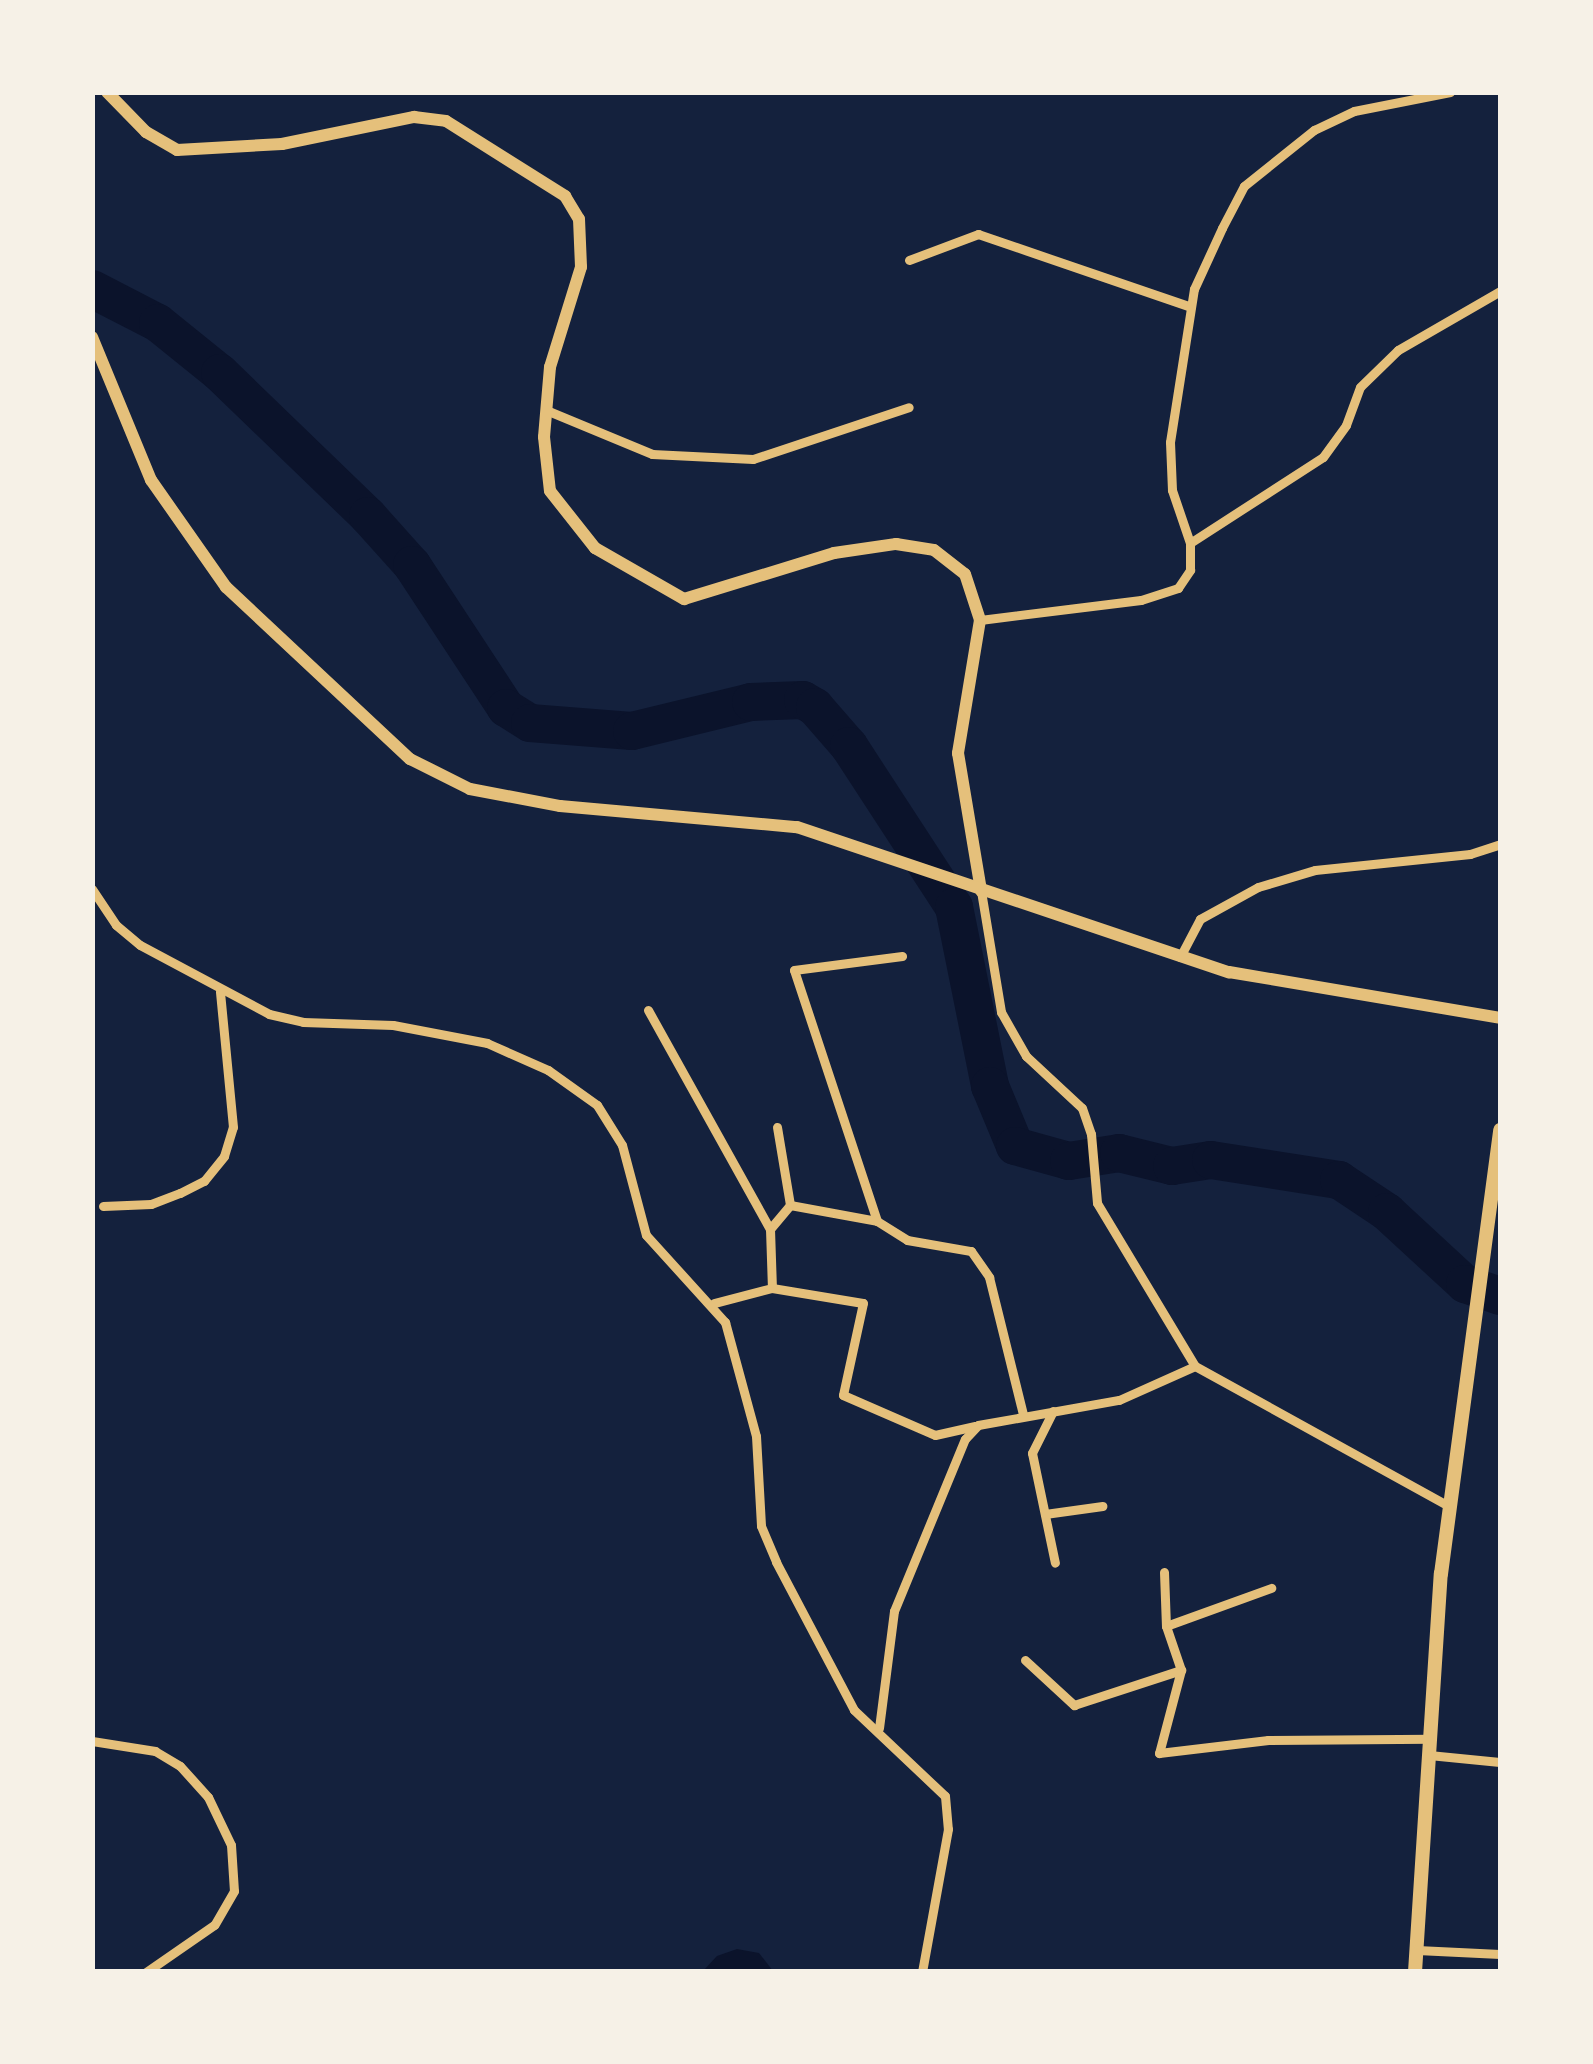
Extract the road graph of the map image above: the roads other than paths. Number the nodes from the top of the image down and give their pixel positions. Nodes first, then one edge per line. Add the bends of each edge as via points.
1 (107, 92) edge
2 (1450, 92) edge
3 (909, 260) dead end
4 (1500, 292) edge
5 (1192, 307) junction
6 (92, 337) edge
7 (909, 407) dead end
8 (546, 410) junction
9 (1190, 543) junction
10 (980, 620) junction
11 (1500, 844) edge
12 (92, 889) edge
13 (981, 891) junction
14 (902, 956) dead end
15 (1179, 958) junction
16 (220, 992) junction
17 (648, 1010) dead end
18 (1500, 1018) edge
19 (777, 1127) dead end
20 (1500, 1130) edge
21 (103, 1206) dead end
22 (790, 1206) junction
23 (877, 1221) junction
24 (770, 1229) junction
25 (772, 1288) junction
26 (714, 1304) junction
27 (1195, 1366) junction
28 (1053, 1411) junction
29 (1023, 1414) junction
30 (978, 1425) junction
31 (1102, 1506) dead end
32 (1449, 1506) junction
33 (1045, 1514) junction
34 (1056, 1563) dead end
35 (1164, 1572) dead end
36 (1270, 1588) dead end
37 (1166, 1626) junction
38 (1024, 1660) dead end
39 (1181, 1670) junction
40 (880, 1728) junction
41 (92, 1740) edge
42 (1430, 1747) junction
43 (1500, 1762) edge
44 (1417, 1950) junction
45 (1500, 1954) edge
46 (146, 1972) edge
47 (922, 1972) edge
48 (1415, 1972) edge

1 - 8 main road via 146,132 178,150 282,144 414,117 446,121 519,162 565,196 579,219 581,267 550,368
2 - 5 street via 1354,111 1280,152 1244,186 1194,289
3 - 5 street via 978,234
4 - 9 street via 1398,350 1360,387 1346,425 1323,458
5 - 9 street via 1170,442 1172,490
6 - 13 main road via 151,480 226,588 410,759 470,789 560,806 798,828
7 - 8 street via 753,459 652,454
8 - 10 main road via 550,491 595,548 637,578 684,599 834,554 896,544 934,550 964,574
9 - 10 street via 1190,570 1178,588 1141,600
10 - 13 main road via 958,753
11 - 15 street via 1470,854 1315,870 1258,887 1200,919
12 - 16 street via 116,925 140,945
13 - 15 main road
13 - 27 street via 1001,1012 1026,1056 1082,1108 1091,1134 1094,1191
14 - 23 street via 794,970
15 - 18 main road
16 - 21 street via 233,1127 224,1156 204,1181 180,1193 151,1204
16 - 26 street via 303,1022 394,1025 486,1043 548,1070 597,1105 615,1130 646,1234
17 - 24 street
19 - 22 street
20 - 32 main road
22 - 23 street
22 - 24 street
23 - 29 street via 907,1240 971,1251 993,1291
24 - 25 street
25 - 26 street
25 - 30 street via 863,1303 844,1395 936,1435
26 - 40 street via 745,1380 761,1526 838,1684 854,1710
27 - 28 street via 1119,1400
27 - 32 street
28 - 29 street
28 - 33 street via 1032,1452
29 - 30 street
30 - 40 street via 966,1439 894,1612
31 - 33 street
32 - 42 main road
33 - 34 street
35 - 37 street
36 - 37 street
37 - 39 street
38 - 39 street via 1074,1705
39 - 42 street via 1159,1753 1268,1740
40 - 47 street via 945,1796 949,1813
41 - 46 street via 156,1751 180,1766 208,1797 231,1845 234,1891 214,1926
42 - 43 street
42 - 44 main road
44 - 45 street
44 - 48 main road

